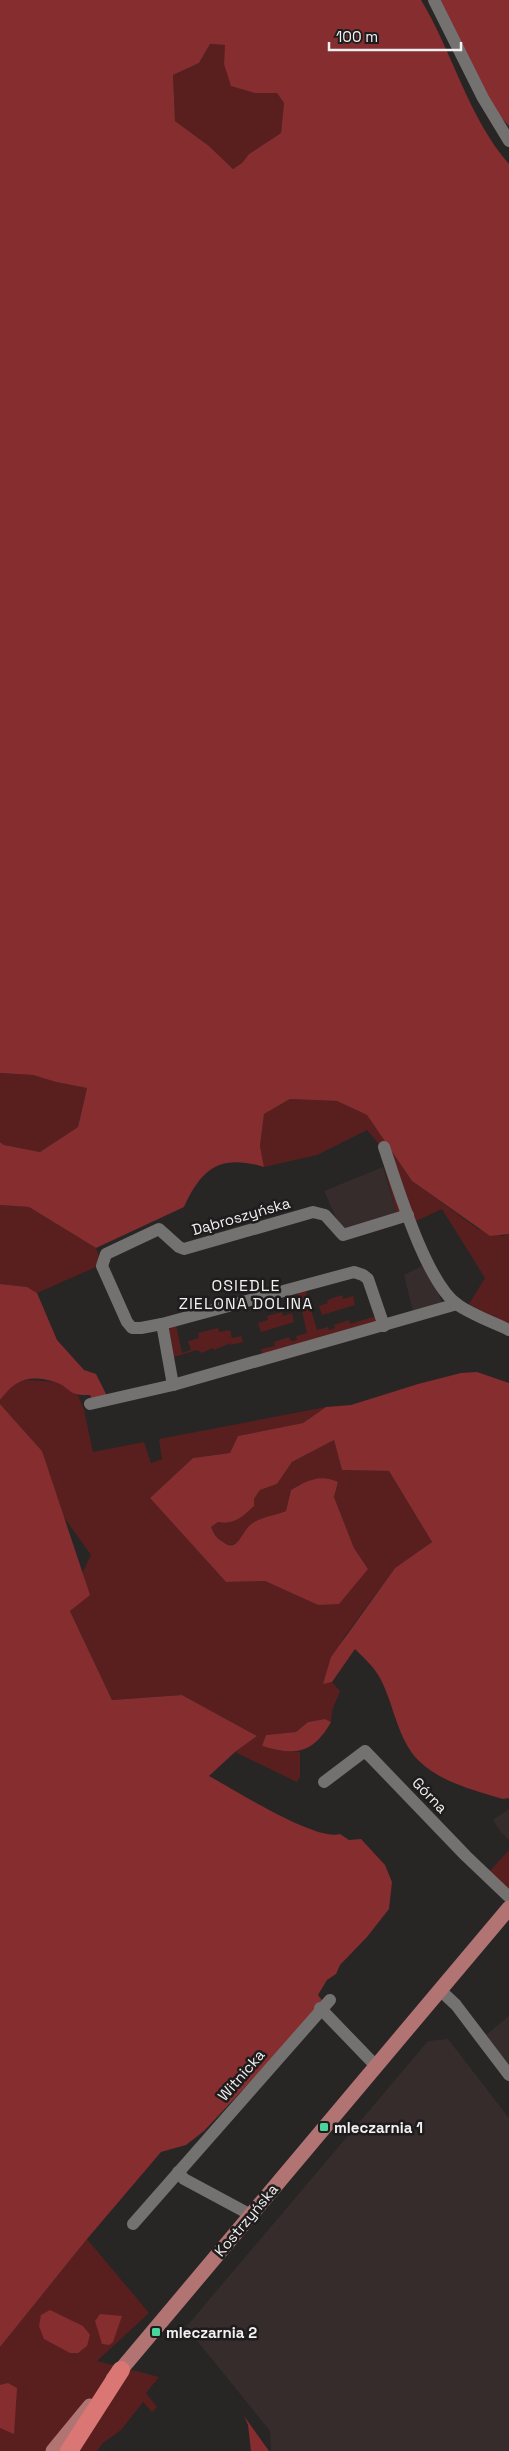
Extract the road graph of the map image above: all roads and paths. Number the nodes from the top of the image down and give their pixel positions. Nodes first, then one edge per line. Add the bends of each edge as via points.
1 (434, 0) edge
2 (509, 141) edge
3 (384, 1147) dead end
4 (408, 1215) junction
5 (457, 1304) junction
6 (162, 1324) junction
7 (384, 1326) junction
8 (509, 1330) edge
9 (173, 1384) junction
10 (90, 1404) dead end
11 (324, 1782) dead end
12 (509, 1897) edge
13 (509, 1908) edge
14 (440, 1990) junction
15 (376, 2066) junction
16 (509, 2074) edge
17 (178, 2172) junction
18 (251, 2214) junction
19 (133, 2224) dead end
20 (121, 2370) junction
21 (53, 2451) edge
22 (69, 2451) edge

1 - 2 street via 482,98
3 - 4 street
4 - 5 street via 420,1250
4 - 6 street, Dąbroszyńska via 343,1235 325,1215 313,1212 184,1249 159,1229 106,1254 102,1266 127,1322 132,1328
5 - 7 street
5 - 8 street
6 - 7 street, Dąbroszyńska via 354,1272 368,1279
6 - 9 street
7 - 9 street
9 - 10 street
11 - 12 street, Górna via 365,1751
13 - 14 main road, Kostrzyńska
14 - 15 main road, Kostrzyńska
14 - 16 street via 456,2005
15 - 17 street, Witnicka via 325,2004
15 - 18 main road, Kostrzyńska
17 - 18 street via 184,2179
17 - 19 street, Witnicka
18 - 20 main road, Kostrzyńska
20 - 21 main road, Kostrzyńska
20 - 22 highway

